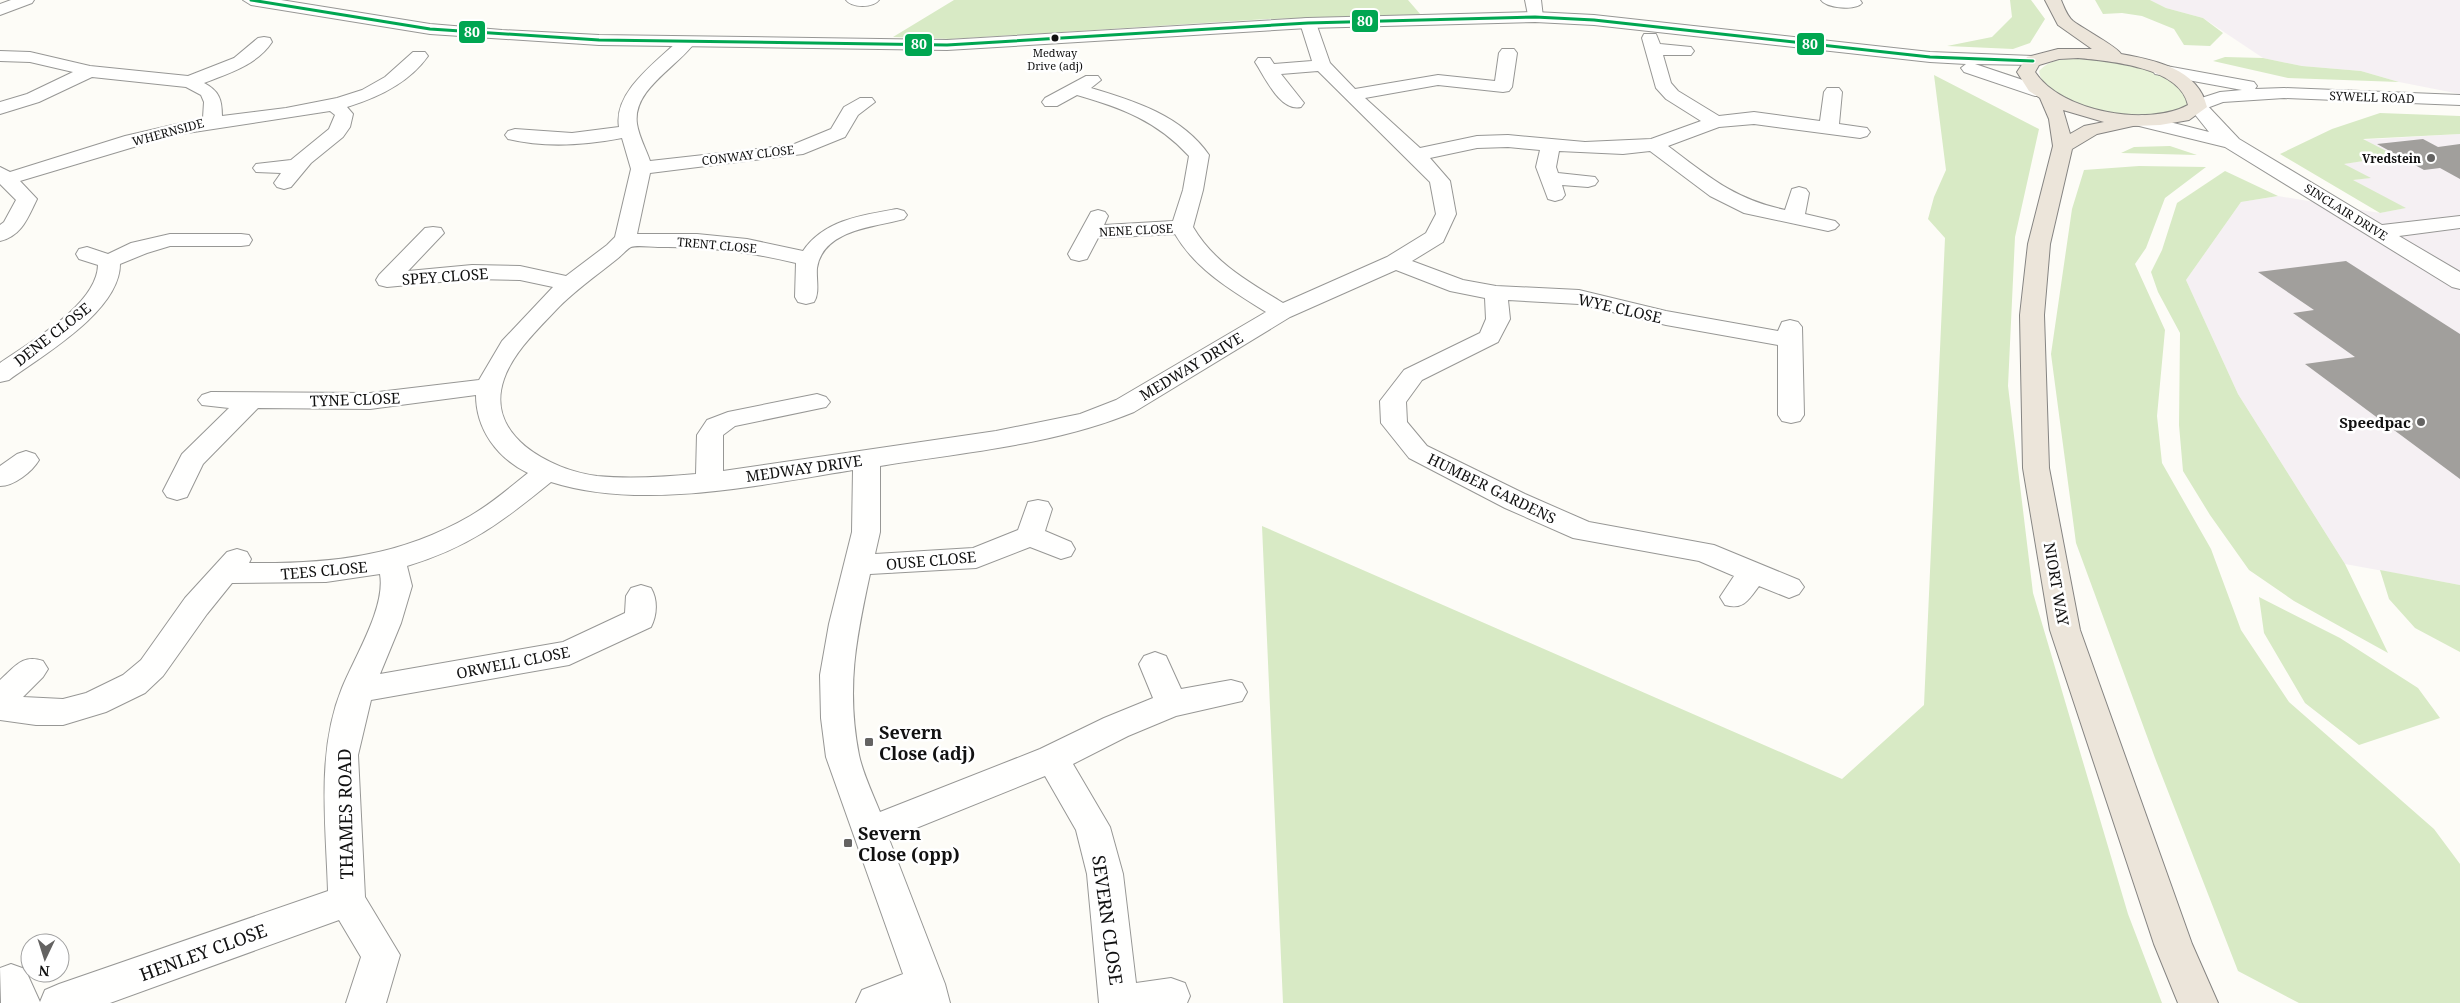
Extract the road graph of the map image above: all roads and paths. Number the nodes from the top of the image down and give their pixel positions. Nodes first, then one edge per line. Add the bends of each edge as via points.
1 (26, 0) edge
2 (252, 0) edge
3 (1533, 0) edge
4 (1829, 0) edge
5 (2052, 0) edge
6 (1854, 3) dead end
7 (0, 10) edge
8 (1535, 17) junction
9 (2064, 22) junction
10 (1308, 23) junction
11 (264, 42) dead end
12 (687, 42) junction
13 (1685, 51) dead end
14 (1508, 53) dead end
15 (0, 56) edge
16 (1930, 57) junction
17 (2038, 59) junction
18 (2124, 59) junction
19 (1322, 65) junction
20 (384, 66) dead end
21 (2161, 70) junction
22 (90, 71) junction
23 (1098, 77) dead end
24 (190, 82) junction
25 (1076, 89) junction
26 (1833, 92) dead end
27 (2284, 93) junction
28 (2045, 94) junction
29 (1351, 95) junction
30 (2460, 100) edge
31 (866, 102) dead end
32 (1051, 102) dead end
33 (1295, 103) dead end
34 (334, 105) junction
35 (2198, 106) junction
36 (0, 108) edge
37 (212, 121) junction
38 (2139, 121) junction
39 (1716, 122) junction
40 (1829, 128) junction
41 (629, 131) junction
42 (1860, 132) dead end
43 (515, 135) dead end
44 (2232, 143) junction
45 (1551, 145) junction
46 (1654, 145) junction
47 (2063, 146) junction
48 (1416, 155) junction
49 (297, 166) junction
50 (263, 168) dead end
51 (642, 168) junction
52 (3, 176) edge
53 (1588, 181) dead end
54 (284, 183) dead end
55 (1799, 193) dead end
56 (897, 215) dead end
57 (1794, 218) junction
58 (2460, 222) edge
59 (1828, 225) dead end
60 (258, 226) dead end
61 (1182, 227) junction
62 (2379, 232) junction
63 (434, 233) dead end
64 (0, 235) edge
65 (241, 240) junction
66 (625, 241) junction
67 (87, 254) dead end
68 (1079, 254) dead end
69 (225, 255) dead end
70 (808, 259) junction
71 (109, 262) junction
72 (1395, 262) junction
73 (2460, 282) edge
74 (569, 284) junction
75 (1496, 293) junction
76 (806, 297) dead end
77 (1282, 312) junction
78 (0, 375) edge
79 (489, 386) junction
80 (211, 400) dead end
81 (252, 400) junction
82 (817, 402) dead end
83 (1791, 415) dead end
84 (26, 460) dead end
85 (867, 460) junction
86 (546, 472) junction
87 (0, 477) edge
88 (710, 481) junction
89 (176, 491) dead end
90 (1038, 509) dead end
91 (1030, 536) junction
92 (1061, 549) dead end
93 (392, 562) junction
94 (858, 565) junction
95 (1754, 571) junction
96 (1789, 587) dead end
97 (641, 596) dead end
98 (1734, 597) dead end
99 (1155, 664) dead end
100 (32, 670) dead end
101 (356, 690) junction
102 (1231, 692) dead end
103 (0, 700) edge
104 (1171, 704) junction
105 (0, 707) edge
106 (1052, 759) junction
107 (869, 832) junction
108 (347, 901) junction
109 (928, 994) edge
110 (1171, 996) dead end
111 (59, 1003) edge
112 (366, 1003) edge
113 (876, 1003) edge
114 (1119, 1003) edge
115 (1126, 1003) edge
116 (2198, 1003) edge

1 - 7 street
2 - 12 street via 448,30 591,40
3 - 8 street
4 - 6 street
5 - 9 highway
8 - 10 street
8 - 16 street via 1603,21
9 - 17 highway via 2054,44
9 - 18 highway via 2091,42
10 - 12 street via 908,46
10 - 19 street, MEDWAY DRIVE
11 - 24 street via 257,52 230,67
12 - 41 street via 645,84 628,108
13 - 39 street via 1652,44 1662,84 1672,95
14 - 29 street via 1503,86 1438,80
15 - 22 street via 30,57
16 - 17 street
16 - 28 street
17 - 18 highway via 2078,53
17 - 28 highway, NIORT WAY via 2026,72
18 - 21 highway
19 - 29 street, MEDWAY DRIVE
19 - 33 street via 1266,66
20 - 34 street, WHERNSIDE via 413,62 390,81
21 - 27 street, SYWELL ROAD
21 - 35 highway via 2190,88 2198,96
22 - 24 street
22 - 36 street via 34,98
23 - 25 street
24 - 37 street via 208,92 213,102
25 - 32 street
25 - 61 street, NENE CLOSE via 1117,101 1149,116 1178,132 1199,155
26 - 40 street
27 - 30 street, SYWELL ROAD
27 - 35 street, SYWELL ROAD via 2220,97
28 - 38 highway via 2088,112
28 - 47 highway, NIORT WAY via 2058,119
29 - 48 street, MEDWAY DRIVE
31 - 51 street, CONWAY CLOSE via 851,111 838,133 796,150
34 - 37 street, WHERNSIDE
34 - 49 street via 344,114 345,122
35 - 38 highway via 2192,113 2177,118
35 - 44 street, SINCLAIR DRIVE
37 - 52 street, WHERNSIDE
38 - 44 street, SINCLAIR DRIVE
38 - 47 highway via 2090,130
39 - 40 street via 1754,118
39 - 46 street
40 - 42 street
41 - 43 street via 594,138 550,139
41 - 51 street
44 - 62 street, SINCLAIR DRIVE
45 - 46 street via 1586,148
45 - 48 street via 1477,142
45 - 53 street via 1546,167 1553,187
46 - 57 street via 1717,192 1751,209
47 - 116 highway, NIORT WAY via 2039,244 2032,314 2036,468 2065,630 2173,944
48 - 72 street, MEDWAY DRIVE via 1440,181 1446,214 1435,237
49 - 50 street
49 - 54 street
51 - 66 street
52 - 64 street via 27,199 13,226
55 - 57 street
56 - 70 street via 854,223 826,237
57 - 59 street
58 - 62 street
60 - 65 street
61 - 68 street, NENE CLOSE via 1094,223
61 - 77 street, NENE CLOSE via 1188,240 1213,268
62 - 73 street, SINCLAIR DRIVE
63 - 74 street, SPEY CLOSE via 387,280 472,272 520,273
65 - 69 street
65 - 71 street via 170,240 139,248
66 - 70 street, TRENT CLOSE via 697,240 746,245
66 - 74 street, MEDWAY DRIVE
67 - 71 street
70 - 76 street
71 - 78 street, DENE CLOSE via 108,278 95,300
72 - 75 street, WYE CLOSE via 1458,286
72 - 77 street, MEDWAY DRIVE
74 - 79 street, MEDWAY DRIVE via 513,343 497,365
75 - 83 street, WYE CLOSE via 1579,297 1666,318 1790,333
75 - 95 street, HUMBER GARDENS via 1498,318 1490,337 1414,375 1392,401 1394,423 1418,452 1583,531 1704,552
77 - 85 street, MEDWAY DRIVE via 1109,413 1057,429
79 - 81 street, TYNE CLOSE via 370,401
79 - 86 street, MEDWAY DRIVE via 488,412 496,431 515,454
80 - 81 street, TYNE CLOSE
81 - 89 street via 191,460
82 - 88 street via 728,420 716,426 710,435
84 - 87 street
85 - 88 street, MEDWAY DRIVE
85 - 94 street via 866,532
86 - 88 street, MEDWAY DRIVE via 591,484 650,486
86 - 93 street, TEES CLOSE via 481,523 441,544
90 - 91 street
91 - 92 street
91 - 94 street, OUSE CLOSE via 976,558
93 - 101 street, THAMES ROAD via 397,586 386,623
93 - 105 street, TEES CLOSE via 346,571 297,575 233,564 196,606 152,668 134,684 95,703 63,712
94 - 107 street via 836,675 837,718 843,757
95 - 96 street, HUMBER GARDENS
95 - 98 street
97 - 101 street, ORWELL CLOSE via 640,619 569,654
99 - 104 street
100 - 103 street
101 - 108 street, THAMES ROAD via 341,755
102 - 104 street
104 - 106 street via 1116,726
106 - 107 street
106 - 114 street, SEVERN CLOSE via 1093,827 1105,874
107 - 109 street
108 - 111 street, HENLEY CLOSE
108 - 112 street, THAMES ROAD via 381,955
109 - 113 street
110 - 115 street, SEVERN CLOSE

